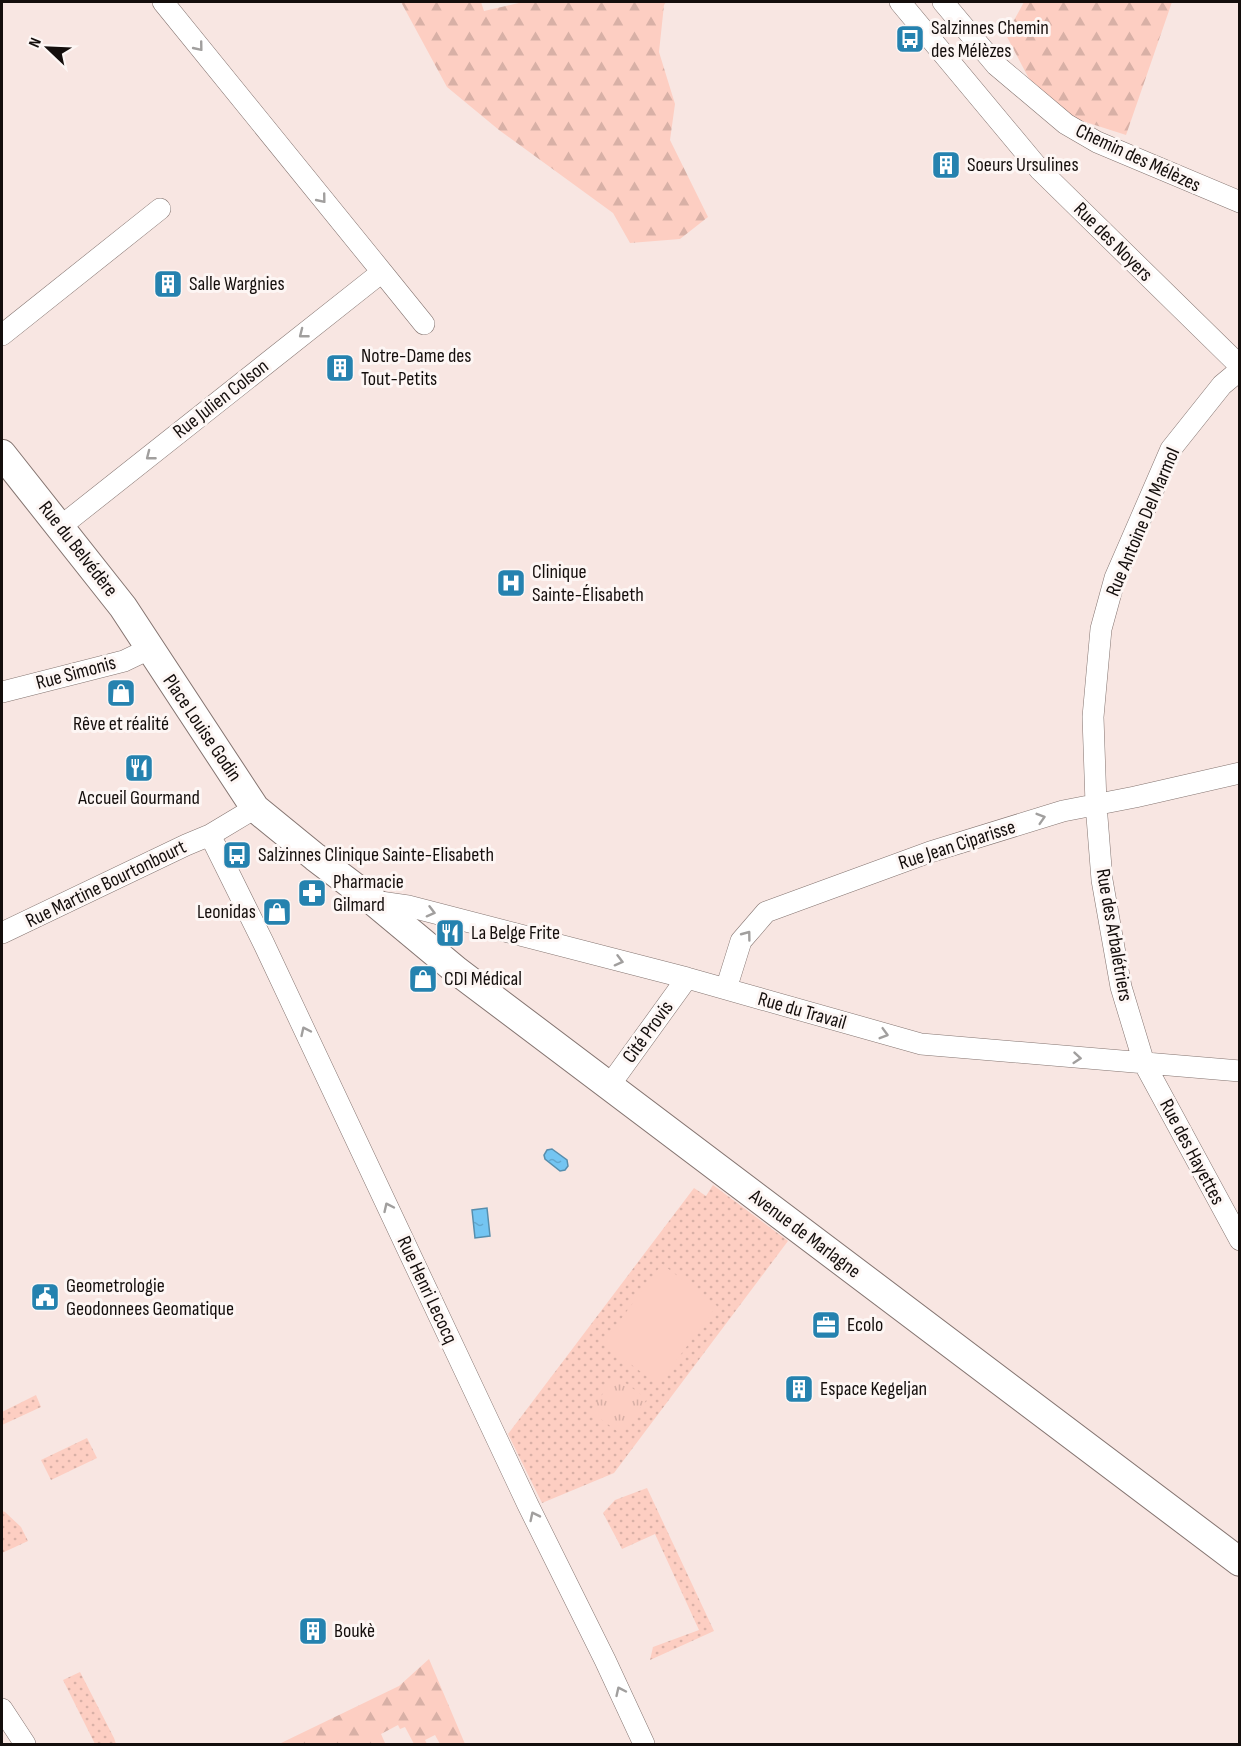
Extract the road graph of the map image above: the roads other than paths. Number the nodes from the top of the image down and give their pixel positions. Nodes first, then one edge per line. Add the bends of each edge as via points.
1 (163, 2) edge
2 (900, 2) edge
3 (943, 2) edge
4 (1239, 202) edge
5 (160, 209) dead end
6 (382, 272) junction
7 (424, 324) dead end
8 (2, 335) edge
9 (1239, 368) edge
10 (2, 454) edge
11 (60, 527) junction
12 (149, 649) junction
13 (2, 692) edge
14 (1239, 773) edge
15 (1096, 804) junction
16 (255, 808) junction
17 (210, 835) junction
18 (373, 901) junction
19 (2, 933) edge
20 (687, 978) junction
21 (726, 989) junction
22 (1144, 1064) junction
23 (1239, 1071) edge
24 (609, 1086) junction
25 (1239, 1240) edge
26 (1239, 1562) edge
27 (2, 1709) edge
28 (25, 1744) edge
29 (644, 1744) edge

1 -> 6 street
2 - 9 street, Rue des Noyers via 1040,170
3 - 4 street, Chemin des Mélèzes via 996,65 1066,124 1097,142
5 - 8 street
6 - 7 street
6 -> 11 street, Rue Julien Colson
9 - 15 street, Rue Antoine Del Marmol via 1171,449 1114,578 1101,629 1093,717
10 - 11 main road, Rue du Belvédère
11 - 12 main road, Rue du Belvédère via 123,607
12 - 13 street, Rue Simonis via 124,661
12 - 16 main road, Place Louise Godin
14 - 15 street, Rue Jean Ciparisse
21 -> 15 street, Rue Jean Ciparisse via 741,942 766,912 930,852
15 - 22 street, Rue des Arbalétriers via 1102,880 1120,987
16 - 17 street
16 - 18 main road, Place Louise Godin
17 - 19 street, Rue Martine Bourtonbourt
29 -> 17 street, Rue Henri Lecocq
18 -> 20 street, Rue du Travail via 408,906
18 - 24 main road, Avenue de Marlagne
20 - 21 street, Rue du Travail
20 - 24 street, Cité Provis
21 -> 22 street, Rue du Travail via 921,1044
22 - 23 street, Rue du Travail
22 - 25 street, Rue des Hayettes
24 - 26 main road, Avenue de Marlagne
27 - 28 street

